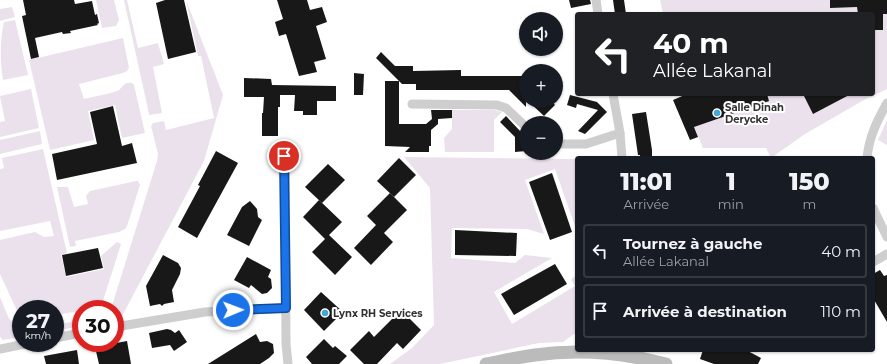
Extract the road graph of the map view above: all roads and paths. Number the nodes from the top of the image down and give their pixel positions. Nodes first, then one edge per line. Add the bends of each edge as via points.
1 (596, 0) edge
2 (598, 12) edge
3 (613, 96) edge
4 (887, 103) edge
5 (412, 104) dead end
6 (519, 120) edge
7 (620, 133) junction
8 (563, 144) edge
9 (284, 156) dead end
10 (622, 156) edge
11 (867, 156) edge
12 (875, 212) edge
13 (887, 236) edge
14 (887, 254) edge
15 (875, 261) edge
16 (286, 308) junction
17 (124, 326) edge
18 (286, 344) junction
19 (12, 347) edge
20 (0, 349) edge
21 (625, 356) edge
22 (281, 364) edge
23 (288, 364) edge
24 (486, 364) edge
25 (666, 364) edge

1 - 2 street
3 - 7 street
4 - 11 street via 871,135
5 - 6 street via 497,105 506,108
7 - 8 street via 586,144
7 - 10 street
9 - 16 street
12 - 13 street
14 - 15 street
16 - 17 street via 205,312
16 - 18 street
18 - 22 street
18 - 23 street
19 - 20 street
21 - 24 main road via 551,353
21 - 25 main road

